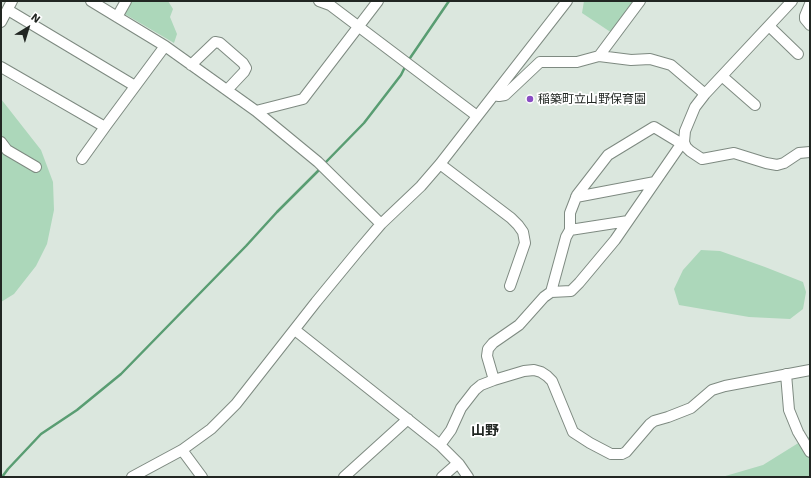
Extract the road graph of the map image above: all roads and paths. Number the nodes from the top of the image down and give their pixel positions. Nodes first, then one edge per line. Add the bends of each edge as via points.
1 (91, 1) edge
2 (126, 1) edge
3 (319, 1) edge
4 (378, 1) edge
5 (568, 1) edge
6 (640, 1) edge
7 (792, 1) edge
8 (330, 3) edge
9 (810, 4) edge
10 (10, 5) edge
11 (117, 17) junction
12 (1, 22) edge
13 (810, 25) edge
14 (769, 26) junction
15 (360, 27) junction
16 (165, 46) junction
17 (798, 54) dead end
18 (599, 56) junction
19 (191, 66) junction
20 (1, 67) edge
21 (723, 77) junction
22 (135, 86) junction
23 (226, 90) junction
24 (705, 94) junction
25 (494, 95) junction
26 (755, 105) dead end
27 (256, 111) junction
28 (477, 116) junction
29 (105, 127) junction
30 (1, 142) edge
31 (683, 142) junction
32 (810, 152) edge
33 (82, 159) dead end
34 (440, 164) junction
35 (36, 167) dead end
36 (655, 182) junction
37 (576, 197) junction
38 (628, 221) junction
39 (381, 224) junction
40 (570, 230) junction
41 (510, 286) dead end
42 (551, 292) junction
43 (295, 330) junction
44 (810, 370) edge
45 (786, 374) junction
46 (494, 380) junction
47 (408, 419) junction
48 (440, 445) junction
49 (182, 450) junction
50 (810, 452) edge
51 (458, 463) junction
52 (132, 477) edge
53 (202, 477) edge
54 (344, 477) edge
55 (442, 477) edge
56 (468, 477) edge

1 - 11 street
2 - 11 street
3 - 8 street
4 - 15 street
5 - 25 street
6 - 18 street
7 - 14 street
8 - 15 street
9 - 13 street via 805,19
10 - 12 street
10 - 22 street
11 - 16 street
14 - 17 street
14 - 21 street
15 - 27 street via 304,99
15 - 28 street
16 - 19 street
16 - 22 street
18 - 24 street via 631,60 650,59 671,65
18 - 25 street via 577,62 540,62 505,95
19 - 23 street
19 - 23 street via 215,42 220,43 246,68
20 - 29 street
21 - 24 street
21 - 26 street
22 - 29 street
23 - 27 street
24 - 31 street via 695,107
25 - 28 street
27 - 39 street via 318,162
28 - 34 street
29 - 33 street
30 - 35 street via 7,150
31 - 32 street via 702,159 734,153 777,165 800,153
31 - 36 street
31 - 37 street via 654,127 608,156
34 - 39 street
34 - 41 street via 511,218 523,232 525,243
36 - 37 street
36 - 38 street
37 - 40 street via 570,213
38 - 40 street
38 - 42 street via 571,292
39 - 43 street
40 - 42 street
42 - 46 street via 519,326 488,349
43 - 47 street
43 - 49 street via 236,404 211,429
44 - 45 street
45 - 46 street via 712,390 691,408 654,421 622,454 611,454 573,432 552,381 541,372 524,371
45 - 50 street via 789,410
46 - 48 street via 474,390
47 - 48 street
47 - 54 street
48 - 51 street
49 - 52 street
49 - 53 street
51 - 55 street
51 - 56 street

